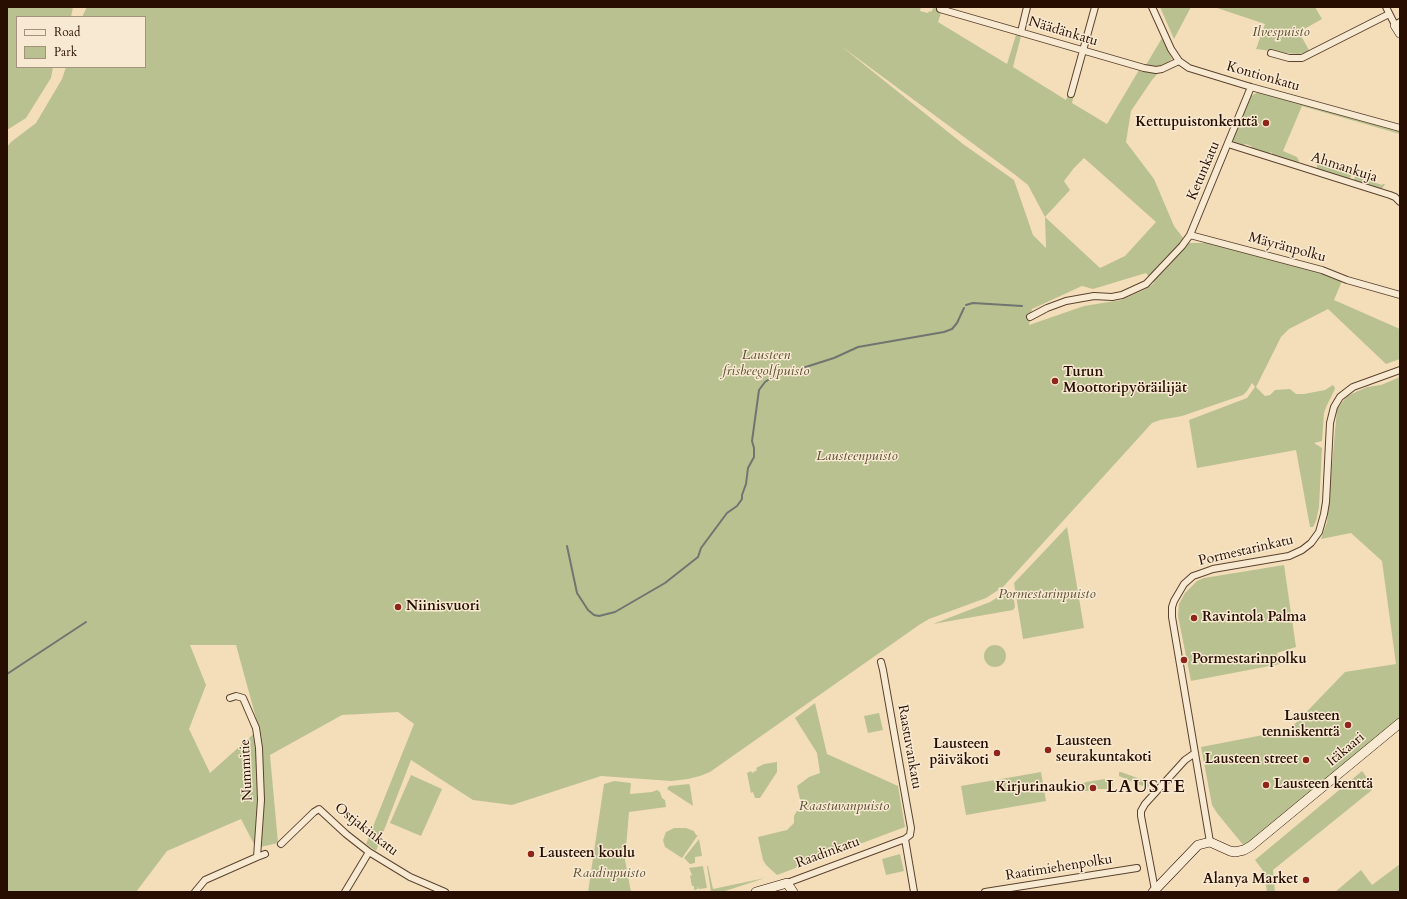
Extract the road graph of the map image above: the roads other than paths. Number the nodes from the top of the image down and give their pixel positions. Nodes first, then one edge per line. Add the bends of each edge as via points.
1 (1028, 7) edge
2 (1096, 7) edge
3 (1152, 7) edge
4 (1386, 7) edge
5 (940, 8) edge
6 (1389, 14) junction
7 (1398, 27) edge
8 (1021, 32) junction
9 (1084, 50) junction
10 (1271, 53) dead end
11 (1179, 61) junction
12 (1251, 87) junction
13 (1071, 94) dead end
14 (1400, 128) edge
15 (1228, 144) junction
16 (1400, 202) edge
17 (1190, 235) junction
18 (1400, 295) edge
19 (1030, 317) dead end
20 (1400, 370) edge
21 (881, 662) dead end
22 (230, 698) dead end
23 (1400, 724) edge
24 (1195, 754) junction
25 (907, 838) junction
26 (1210, 842) junction
27 (281, 844) dead end
28 (369, 852) junction
29 (265, 854) dead end
30 (257, 857) junction
31 (1137, 868) dead end
32 (787, 883) junction
33 (1154, 891) edge
34 (195, 892) edge
35 (345, 892) edge
36 (445, 892) edge
37 (756, 892) edge
38 (793, 892) edge
39 (914, 892) edge
40 (985, 892) edge

1 - 8 street
2 - 9 street
3 - 11 street
4 - 6 street
5 - 8 street, Näädänkatu
6 - 7 street
6 - 10 street via 1306,57 1292,59
8 - 9 street, Näädänkatu
9 - 11 street, Näädänkatu via 1150,69 1162,68
9 - 13 street
11 - 12 street, Kontionkatu via 1189,68
12 - 14 street, Kontionkatu
12 - 15 street, Ketunkatu
15 - 16 street, Ahmankuja via 1396,197
15 - 17 street, Ketunkatu
17 - 18 street, Mäyränpolku via 1322,270
17 - 19 street, Ketunkatu via 1146,284 1122,295 1066,301
20 - 24 street, Pormestarinkatu via 1353,387 1334,407 1330,423 1324,514 1319,532 1311,543 1289,556 1213,569 1199,574 1187,580 1177,593 1172,607 1172,617
21 - 25 street, Raastuvankatu via 911,828
22 - 30 street, Nummitie via 243,698 256,728 262,800
23 - 26 street, Itäkaari via 1251,846 1235,852
24 - 26 street, Pormestarinkatu
24 - 33 street via 1185,760 1141,810
25 - 32 street, Raadinkatu
25 - 39 street, Raastuvankatu
26 - 33 street via 1195,846
27 - 28 street, Ostjakinkatu via 319,809
28 - 35 street
28 - 36 street, Ostjakinkatu via 410,877
29 - 30 street
30 - 34 street via 205,880
31 - 40 street, Raatimiehenpolku
32 - 37 street, Raadinkatu
32 - 38 street

